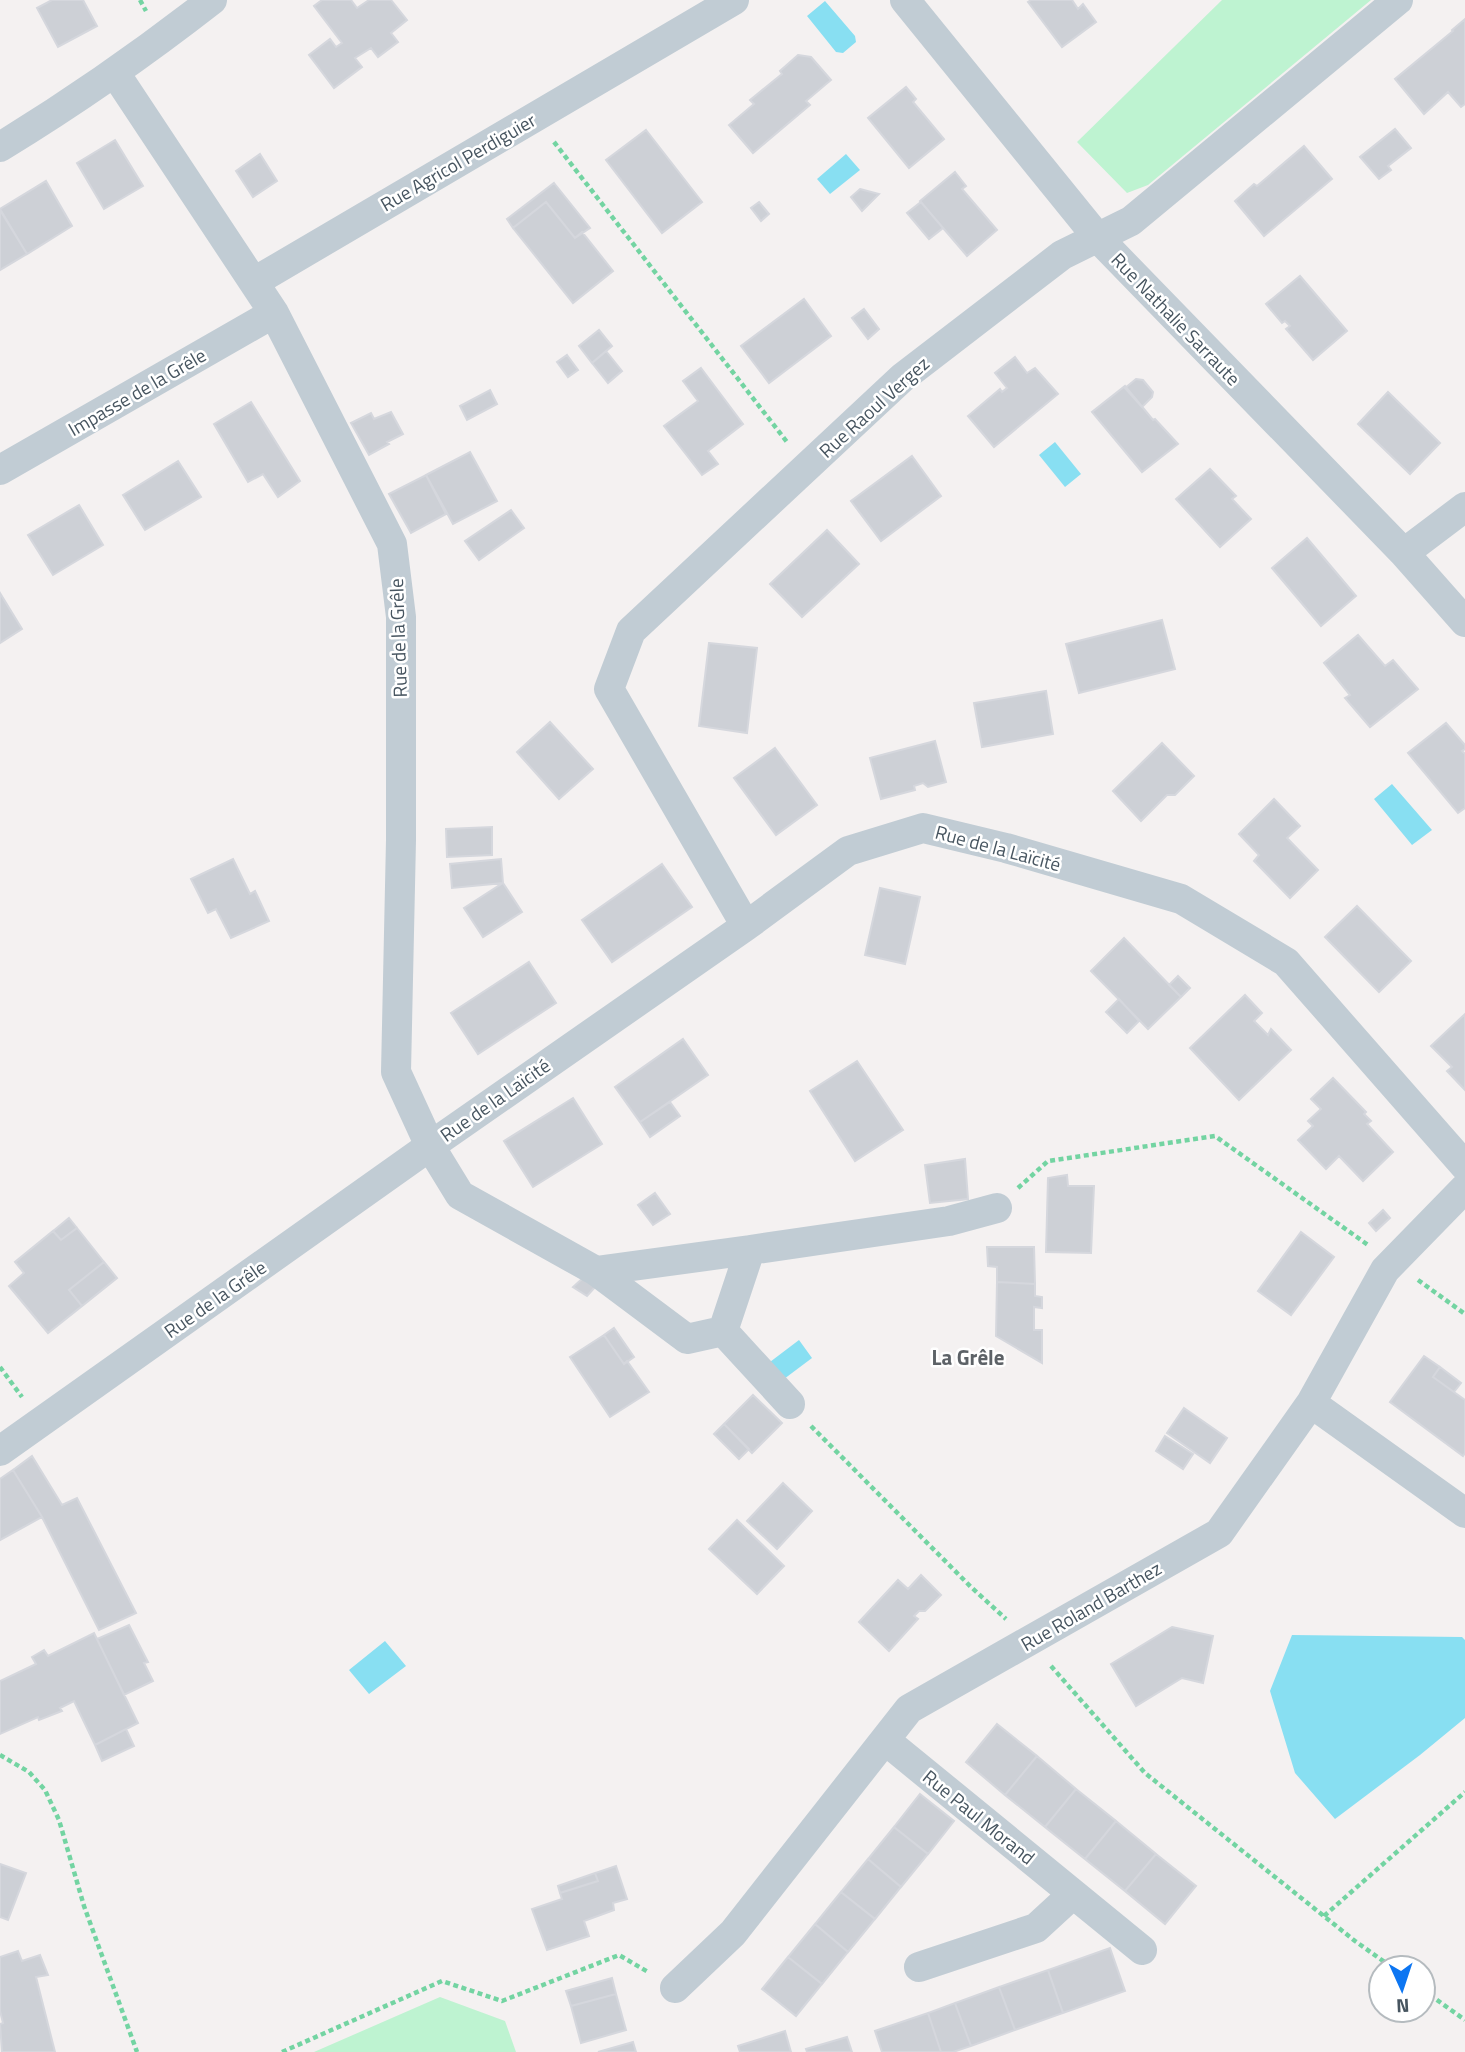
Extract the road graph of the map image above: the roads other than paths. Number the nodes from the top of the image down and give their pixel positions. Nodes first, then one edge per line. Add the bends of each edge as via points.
1 (212, 0) edge
2 (734, 0) edge
3 (905, 0) edge
4 (1398, 0) edge
5 (115, 73) junction
6 (0, 147) edge
7 (1098, 238) junction
8 (254, 282) junction
9 (274, 313) junction
10 (0, 470) edge
11 (1465, 507) edge
12 (1404, 553) junction
13 (1465, 622) edge
14 (746, 926) junction
15 (430, 1146) junction
16 (1465, 1166) edge
17 (1465, 1188) edge
18 (997, 1208) road end
19 (750, 1250) junction
20 (596, 1271) junction
21 (723, 1331) junction
22 (790, 1404) road end
23 (1311, 1404) junction
24 (0, 1451) edge
25 (1465, 1513) edge
26 (885, 1740) junction
27 (1073, 1894) junction
28 (1142, 1950) dead end
29 (919, 1968) dead end
30 (675, 1988) road end

1 - 5 street
2 - 8 street, Rue Agricol Perdiguier
3 - 7 street, Rue Nathalie Sarraute
4 - 7 street, Rue Raoul Vergez via 1131,221
5 - 6 street
5 - 8 street, Rue de la Grêle
7 - 12 street, Rue Nathalie Sarraute
7 - 14 street, Rue Raoul Vergez via 1062,255 902,378 632,631 609,689
8 - 9 street, Rue de la Grêle
9 - 10 street, Impasse de la Grêle
9 - 15 street, Rue de la Grêle via 392,544 401,617 396,1072
11 - 12 street
12 - 13 street, Rue Nathalie Sarraute
14 - 15 street, Rue de la Laïcité
14 - 16 street, Rue de la Laïcité via 848,851 923,828 1181,899 1286,962
15 - 20 street, Rue de la Grêle via 460,1195
15 - 24 street, Rue de la Grêle
17 - 23 street, Rue Roland Barthez via 1385,1270
18 - 19 street via 949,1221
19 - 20 street
19 - 21 street
20 - 21 street, Rue de la Grêle via 687,1339
21 - 22 street
23 - 25 street
23 - 26 street, Rue Roland Barthez via 1219,1533 909,1709
26 - 27 street, Rue Paul Morand
26 - 30 street, Rue Roland Barthez via 733,1933
27 - 28 street, Rue Paul Morand
27 - 29 street via 1036,1928

